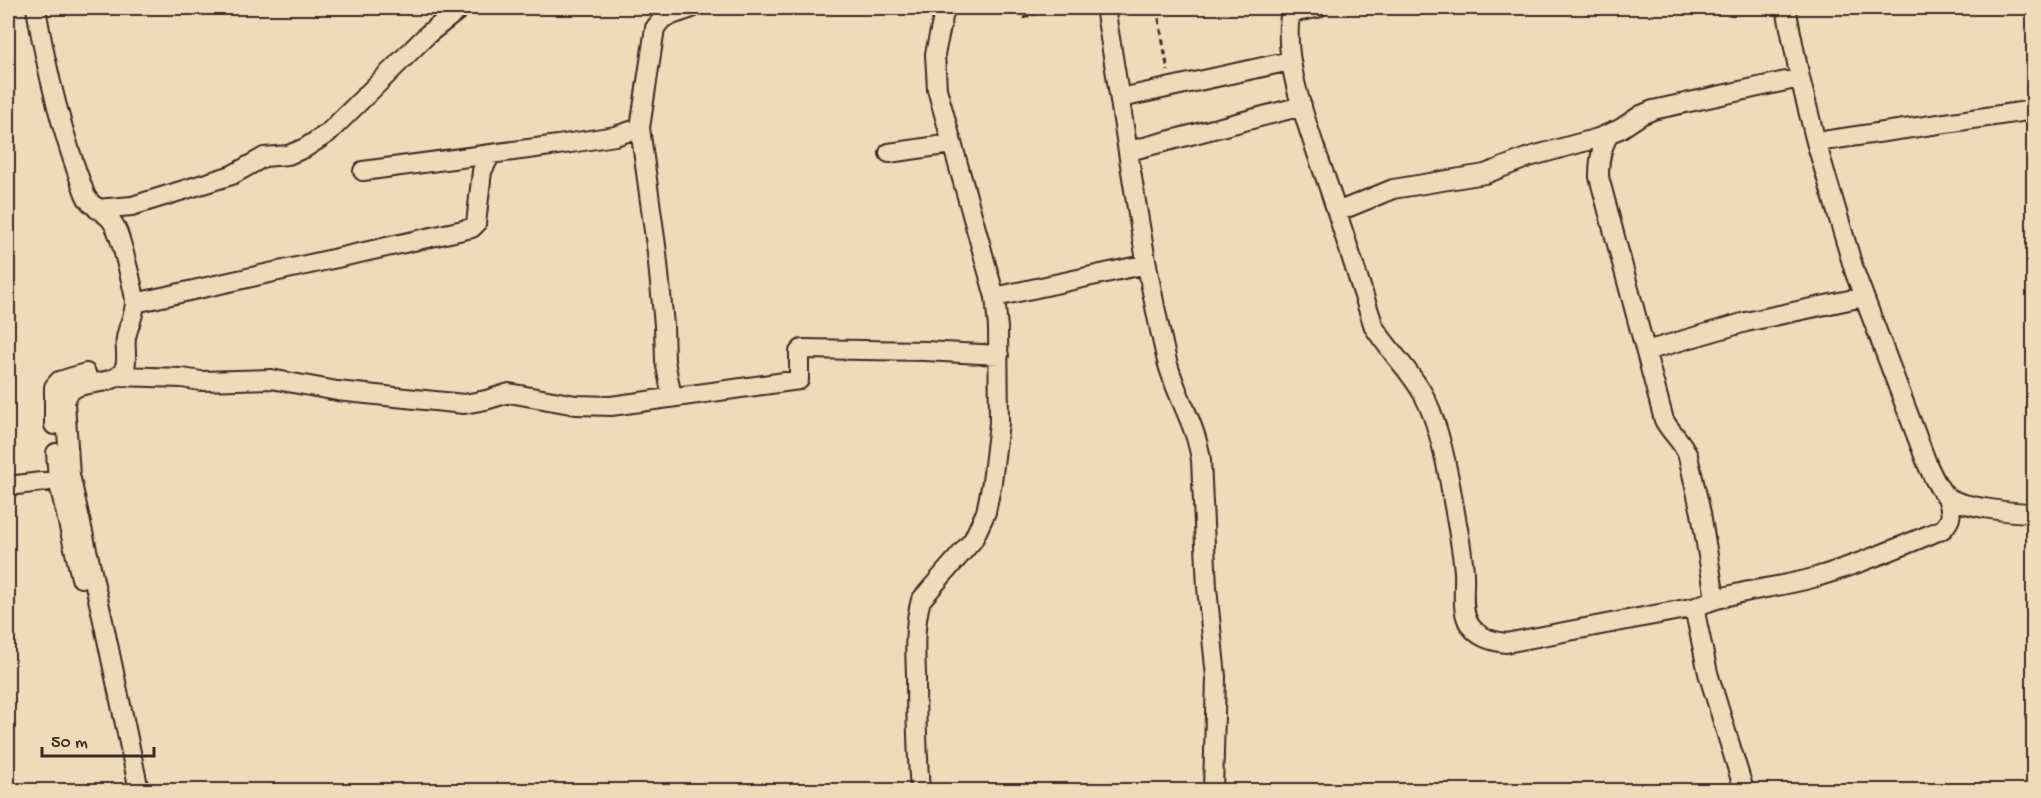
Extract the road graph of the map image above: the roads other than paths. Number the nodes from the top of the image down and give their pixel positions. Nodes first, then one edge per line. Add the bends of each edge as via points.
1 (36, 8) edge
2 (461, 8) edge
3 (693, 8) edge
4 (945, 8) edge
5 (1105, 8) edge
6 (1317, 8) edge
7 (1786, 8) edge
8 (1291, 10) edge
9 (1290, 61) junction
10 (1800, 78) junction
11 (1121, 98) junction
12 (1302, 106) junction
13 (2034, 110) edge
14 (640, 128) junction
15 (1609, 134) junction
16 (1816, 142) junction
17 (952, 144) junction
18 (1129, 151) junction
19 (889, 153) dead end
20 (491, 154) junction
21 (363, 171) dead end
22 (97, 209) junction
23 (1337, 212) junction
24 (1147, 264) junction
25 (995, 297) junction
26 (1863, 297) junction
27 (135, 303) junction
28 (1646, 351) junction
29 (999, 355) junction
30 (122, 370) junction
31 (672, 397) junction
32 (58, 480) junction
33 (8, 486) edge
34 (1947, 497) junction
35 (2034, 513) edge
36 (1715, 598) junction
37 (1696, 607) junction
38 (97, 618) junction
39 (126, 790) edge
40 (139, 790) edge
41 (920, 790) edge
42 (1213, 790) edge
43 (1744, 790) edge

1 - 22 street via 71,151 86,197
2 - 22 street via 328,133 305,148 288,155 264,157 221,179 132,206
3 - 14 street via 663,18 655,28
4 - 17 street via 935,54 937,89
5 - 11 street
6 - 8 street
7 - 10 street
8 - 9 street
9 - 11 street
9 - 12 street
10 - 15 street via 1653,110
10 - 16 street
11 - 18 street
12 - 18 street
12 - 23 street
13 - 16 street
14 - 20 street via 615,136
14 - 31 street via 657,253 664,361
15 - 23 street via 1485,174 1393,189
15 - 28 street via 1602,148 1599,177
16 - 26 street
17 - 19 street
17 - 25 street
18 - 24 street
20 - 21 street
20 - 27 street via 482,171 476,224 472,228
22 - 27 street via 118,232
23 - 37 street via 1374,327 1418,386 1434,421 1451,491 1464,573 1464,606 1477,634 1506,643
24 - 25 street
24 - 42 street via 1166,359 1199,441 1216,677
25 - 29 street
26 - 28 street via 1746,322
26 - 34 street via 1928,466
27 - 30 street
28 - 36 street via 1664,420 1688,456
29 - 31 street via 802,349 799,380
29 - 41 street via 999,423 986,512 973,540 921,600 918,612 916,719
30 - 31 street via 201,381 271,379 337,391 464,404 509,393 600,406
30 - 32 street via 59,381 54,387
30 - 38 street via 72,388 65,403 70,475
32 - 33 street
32 - 38 street
34 - 35 street via 1988,510
34 - 36 street via 1951,512 1942,529 1810,579
36 - 37 street
37 - 43 street via 1708,673
38 - 39 street
38 - 40 street

